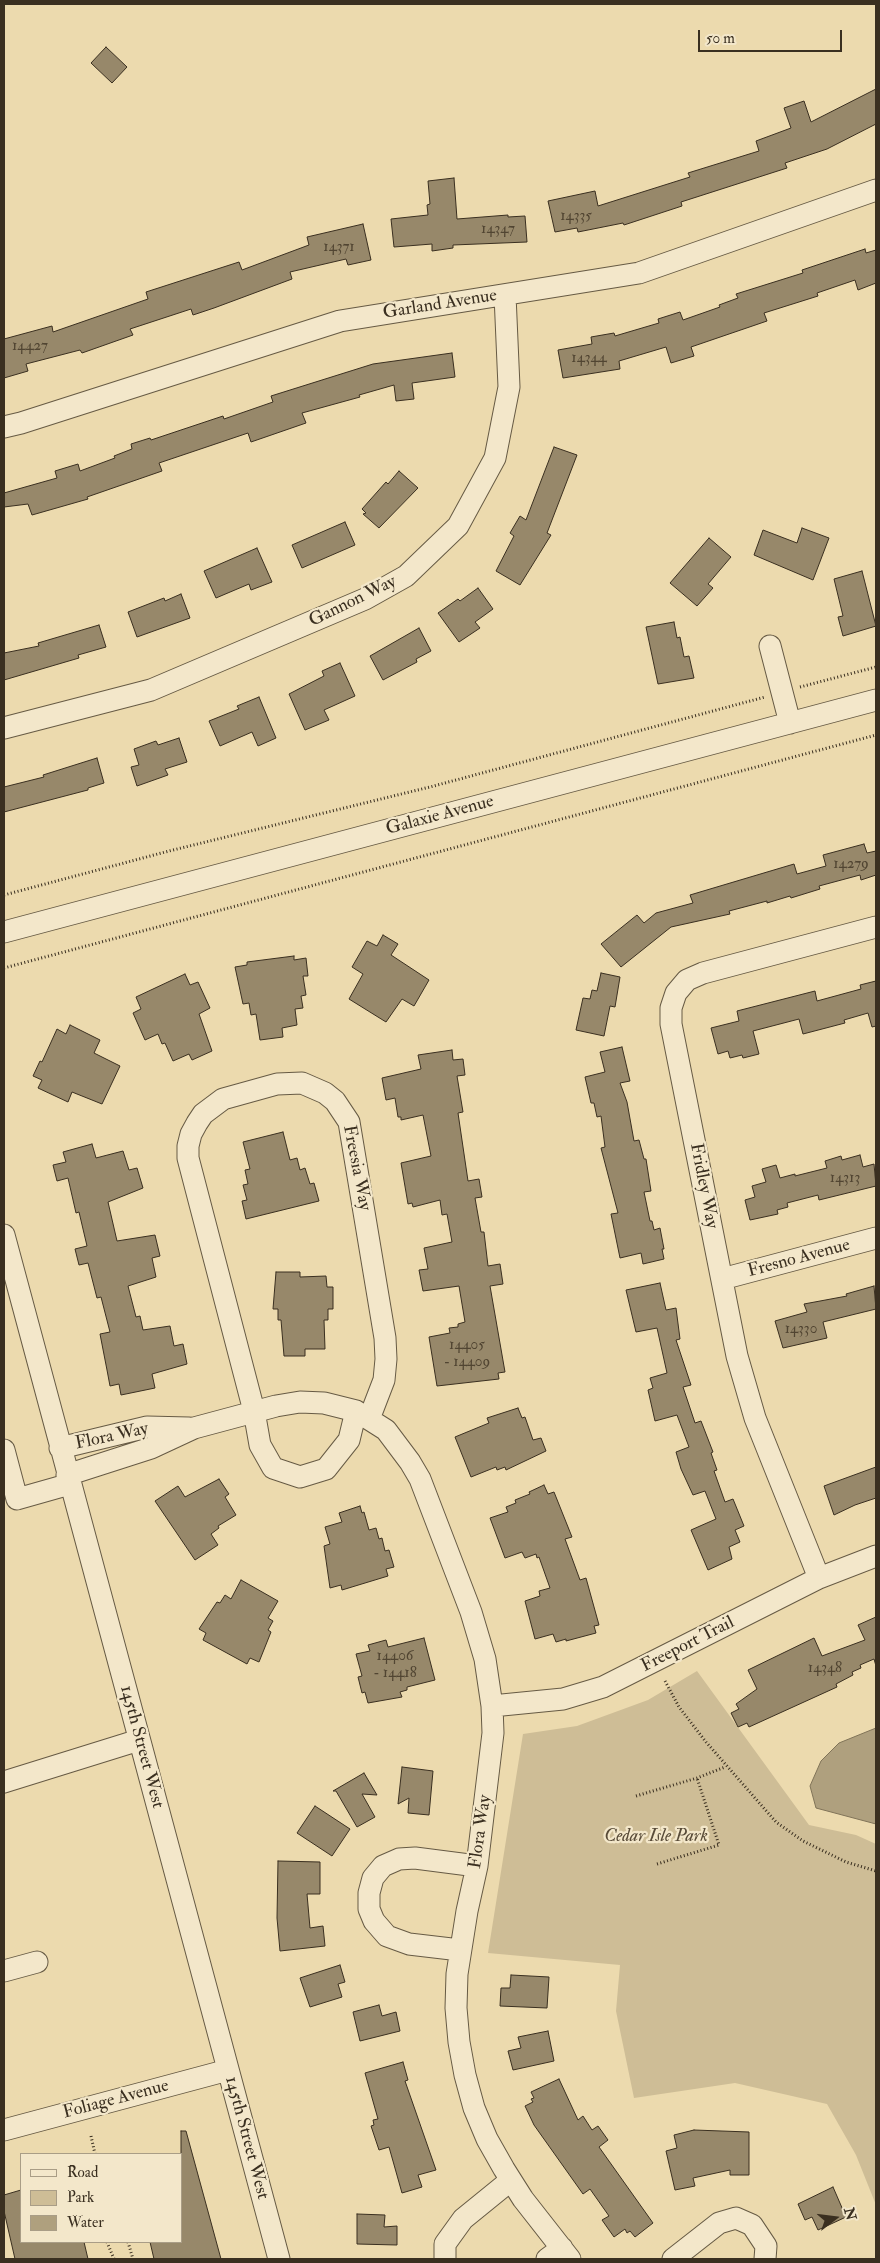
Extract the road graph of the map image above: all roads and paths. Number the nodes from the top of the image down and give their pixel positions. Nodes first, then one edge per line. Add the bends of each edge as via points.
1 (876, 190) edge
2 (505, 296) junction
3 (4, 427) edge
4 (770, 646) dead end
5 (876, 667) edge
6 (782, 692) junction
7 (876, 700) edge
8 (790, 723) junction
9 (4, 728) edge
10 (876, 735) edge
11 (4, 895) edge
12 (876, 927) edge
13 (4, 932) edge
14 (4, 968) edge
15 (4, 1235) edge
16 (876, 1238) edge
17 (722, 1279) junction
18 (254, 1412) junction
19 (362, 1415) junction
20 (194, 1428) junction
21 (60, 1448) junction
22 (4, 1450) edge
23 (69, 1480) junction
24 (876, 1556) edge
25 (819, 1578) junction
26 (665, 1681) dead end
27 (492, 1706) junction
28 (139, 1740) junction
29 (726, 1767) junction
30 (697, 1778) junction
31 (4, 1782) edge
32 (636, 1796) dead end
33 (657, 1864) dead end
34 (477, 1866) junction
35 (876, 1871) edge
36 (460, 1950) junction
37 (37, 1962) dead end
38 (4, 1971) edge
39 (228, 2070) junction
40 (4, 2130) edge
41 (91, 2136) dead end
42 (95, 2153) edge
43 (511, 2180) junction
44 (107, 2243) edge
45 (128, 2243) edge
46 (560, 2256) edge
47 (114, 2259) edge
48 (133, 2259) edge
49 (279, 2259) edge
50 (445, 2259) edge
51 (673, 2259) edge
52 (765, 2259) edge

1 - 2 street, Garland Avenue via 639,273
2 - 3 street, Garland Avenue via 340,321
2 - 9 street, Gannon Way via 509,387 495,458 458,526 406,576 365,600 151,690
4 - 6 street
5 - 6 path
6 - 8 street
6 - 11 path via 430,787
7 - 8 street, Galaxie Avenue
8 - 13 street, Galaxie Avenue
10 - 14 path
12 - 17 street, Fridley Way via 703,973 687,980 676,993 671,1008 671,1024
15 - 21 street, 145th Street West
16 - 17 street, Fresno Avenue
17 - 25 street, Fridley Way via 737,1356 753,1410
18 - 19 street, Flora Way via 300,1402 324,1403
18 - 19 street via 260,1445 273,1468 300,1477 326,1469 349,1440
18 - 19 street, Freesia Way via 190,1170 188,1146 203,1114 223,1099 277,1084 302,1083 325,1092 335,1100 352,1134 386,1359 384,1380
18 - 20 street, Flora Way
19 - 27 street, Flora Way via 386,1430 420,1479 471,1612 485,1659
20 - 21 street, Flora Way via 146,1427
20 - 23 street, Flora Way
21 - 23 street, 145th Street West
22 - 23 street, Flora Way via 17,1499
23 - 28 street, 145th Street West
24 - 25 street, Freeport Trail
25 - 27 street, Freeport Trail via 603,1687 563,1699
26 - 29 path via 679,1707
27 - 34 street, Flora Way via 493,1733
28 - 31 street
28 - 39 street, 145th Street West
29 - 30 path
29 - 35 path via 776,1822 803,1841 846,1862
30 - 32 path
30 - 33 path via 719,1845
34 - 36 street, Flora Way
34 - 36 street, Flora Way via 399,1859 383,1866 373,1878 369,1893 369,1909 374,1921 387,1936 409,1944
36 - 43 street, Flora Way via 456,2008 465,2075 487,2139
37 - 38 street
39 - 40 street, Foliage Avenue
39 - 49 street, 145th Street West
41 - 42 path
43 - 46 street, Flora Way
43 - 50 street via 463,2219 444,2244
44 - 47 path
45 - 48 path
51 - 52 street via 719,2223 736,2218 752,2225 766,2246

